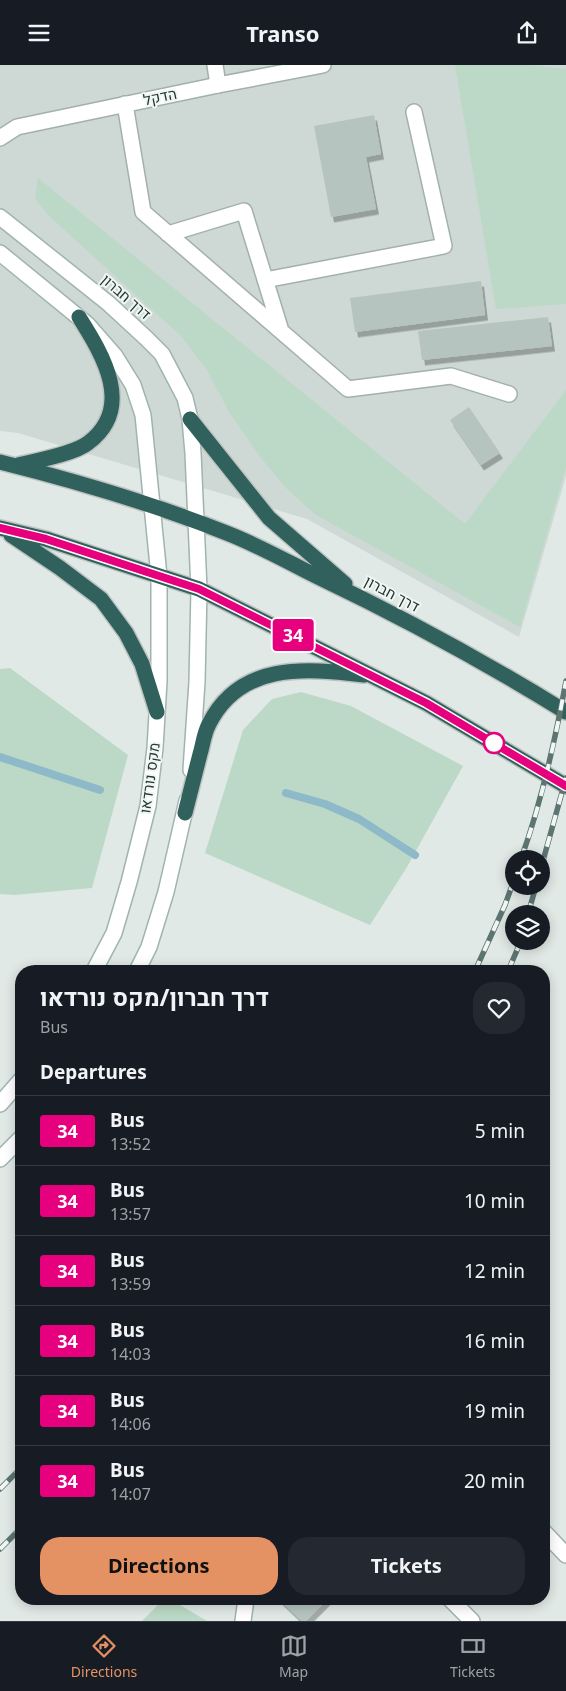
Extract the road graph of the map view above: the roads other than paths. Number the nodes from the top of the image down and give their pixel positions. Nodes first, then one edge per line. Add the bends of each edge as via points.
1 (215, 65) edge
2 (323, 65) edge
3 (218, 85) junction
4 (125, 105) junction
5 (414, 112) dead end
6 (0, 138) edge
7 (0, 217) edge
8 (168, 234) junction
9 (0, 253) edge
10 (265, 280) junction
11 (79, 317) junction
12 (281, 331) junction
13 (509, 395) dead end
14 (190, 419) junction
15 (0, 462) edge
16 (16, 466) junction
17 (151, 505) junction
18 (195, 521) junction
19 (1, 528) edge
20 (160, 576) junction
21 (199, 589) junction
22 (362, 598) junction
23 (373, 676) junction
24 (157, 712) junction
25 (566, 712) edge
26 (566, 786) edge
27 (185, 813) junction
28 (97, 965) edge
29 (140, 965) edge
30 (15, 1087) edge
31 (0, 1104) edge
32 (15, 1143) edge
33 (0, 1159) edge
34 (550, 1538) edge
35 (566, 1555) edge
36 (245, 1605) edge
37 (456, 1605) edge
38 (243, 1621) edge
39 (472, 1621) edge

1 - 3 street
2 - 3 street, הדקל
3 - 4 street, הדקל
4 - 6 street, הדקל via 18,127
4 - 8 street via 143,212
5 - 10 street via 444,246
7 - 14 street, דרך חברון via 108,303 162,354 185,398
8 - 10 street via 244,211
8 - 12 street
9 - 11 street
10 - 12 street
11 - 16 highway via 98,346 110,377 113,401 104,425 87,444 60,455
11 - 17 street via 115,356 133,385 143,415
12 - 13 street via 348,389 451,376
14 - 18 street, דרך חברון
14 - 22 highway via 269,518
15 - 16 highway, דרך חברון
16 - 17 highway, דרך חברון
17 - 18 highway, דרך חברון
17 - 20 street
18 - 21 street, דרך חברון
18 - 22 highway, דרך חברון via 226,532
19 - 20 highway
19 - 24 highway via 101,599 126,633 142,665
20 - 21 highway
20 - 24 street, מקס נורדאו
21 - 23 highway
21 - 27 street via 193,752
22 - 25 highway, דרך חברון via 456,647
23 - 26 highway via 426,703
23 - 27 highway via 322,670 288,671 259,678 240,687 222,703 208,726
24 - 28 street, מקס נורדאו via 148,806 114,933
27 - 29 street via 166,892
30 - 31 street
32 - 33 street
34 - 35 street
36 - 38 street
37 - 39 street

